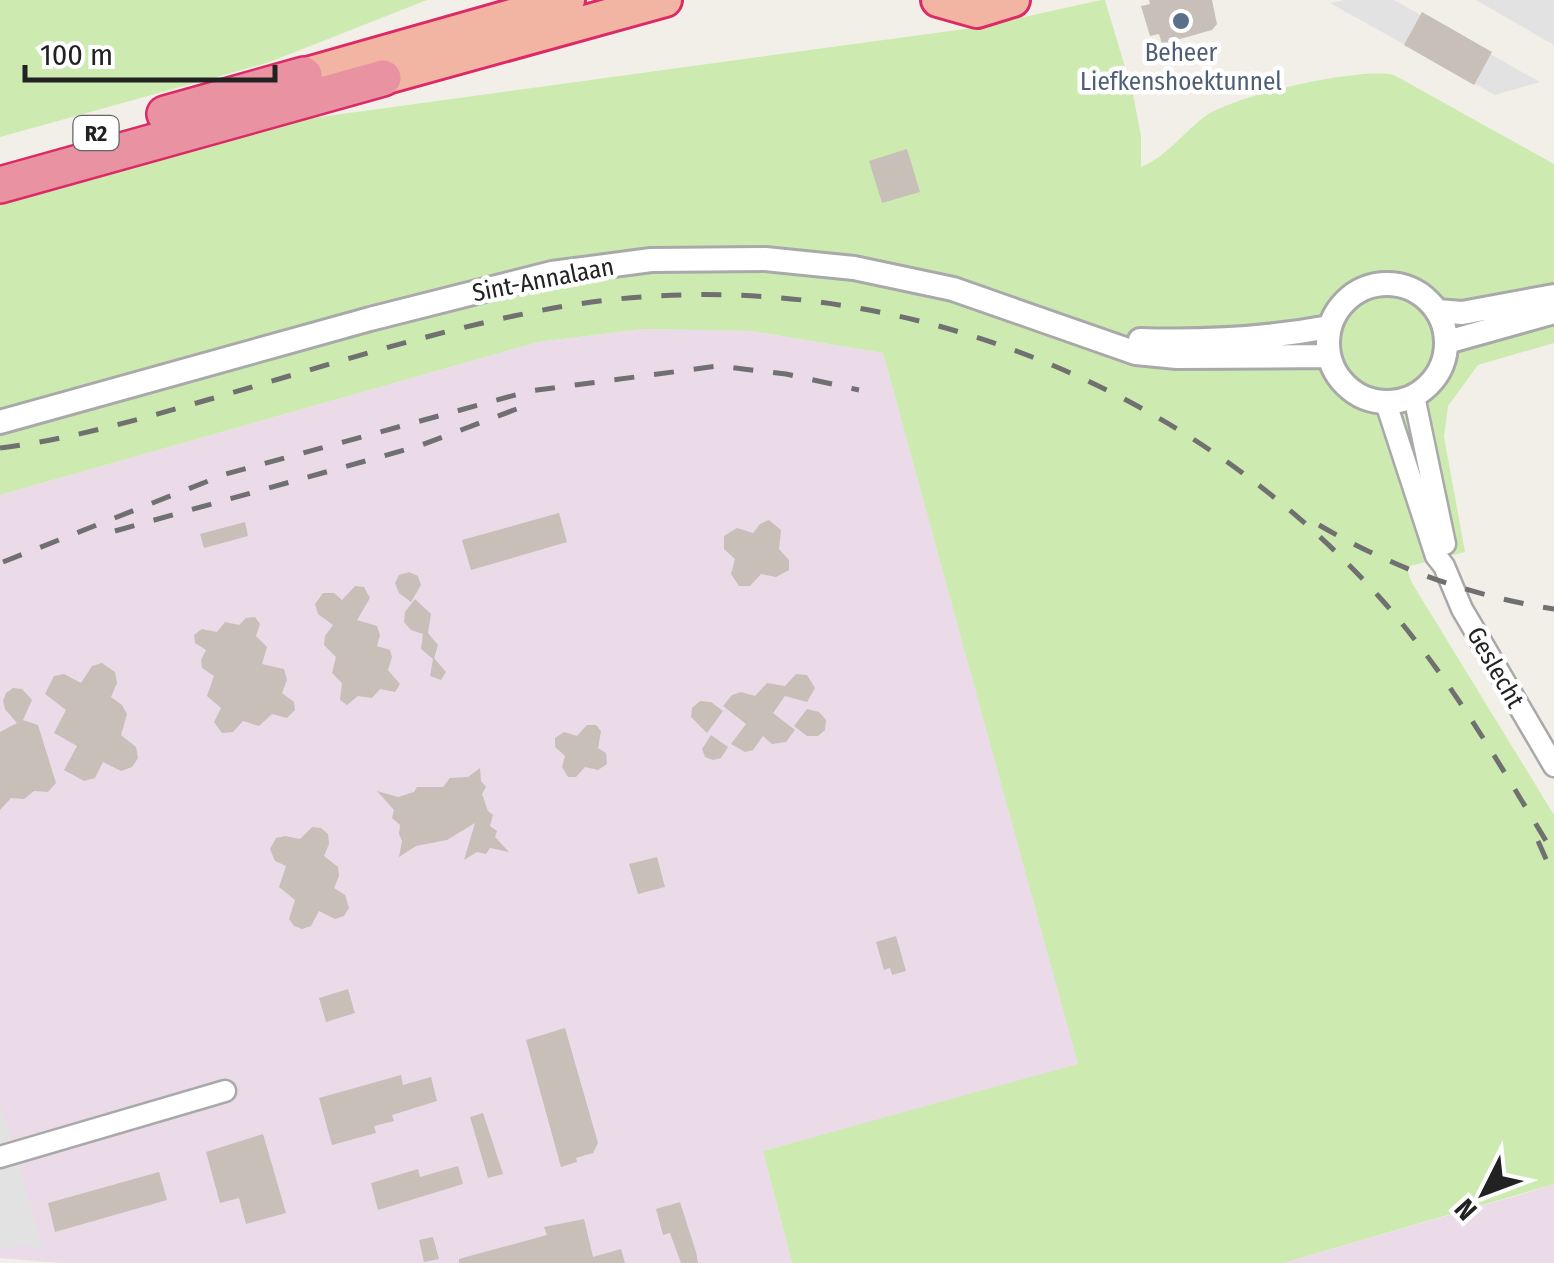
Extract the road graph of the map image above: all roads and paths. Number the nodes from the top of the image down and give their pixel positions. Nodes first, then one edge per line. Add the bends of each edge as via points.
1 (568, 0) edge
2 (664, 0) edge
3 (938, 0) edge
4 (1013, 0) edge
5 (304, 74) joint
6 (383, 78) joint
7 (0, 160) edge
8 (0, 185) edge
9 (1554, 296) edge
10 (1437, 311) junction
11 (1554, 312) edge
12 (1329, 328) junction
13 (1093, 336) junction
14 (1447, 342) junction
15 (1329, 356) junction
16 (1414, 396) junction
17 (1386, 402) junction
18 (0, 422) edge
19 (1444, 566) junction
20 (1554, 766) edge
21 (225, 1092) dead end
22 (0, 1157) edge

1 - 5 highway, R2
2 - 6 highway, R2
3 - 4 highway via 977,11
5 - 7 highway, R2
6 - 8 highway, R2
9 - 10 street via 1462,313
10 - 12 street via 1407,287 1368,286 1337,310
10 - 14 street
11 - 14 street
12 - 13 street, Sint-Annalaan via 1199,342
12 - 15 street
13 - 15 street, Sint-Annalaan via 1136,353 1178,358
13 - 18 street, Sint-Annalaan via 953,290 854,268 652,260 515,282
14 - 16 street via 1438,374
15 - 17 street via 1350,390
16 - 17 street
16 - 19 street, Geslecht via 1447,551
17 - 19 street, Geslecht
19 - 20 street, Geslecht
21 - 22 street

